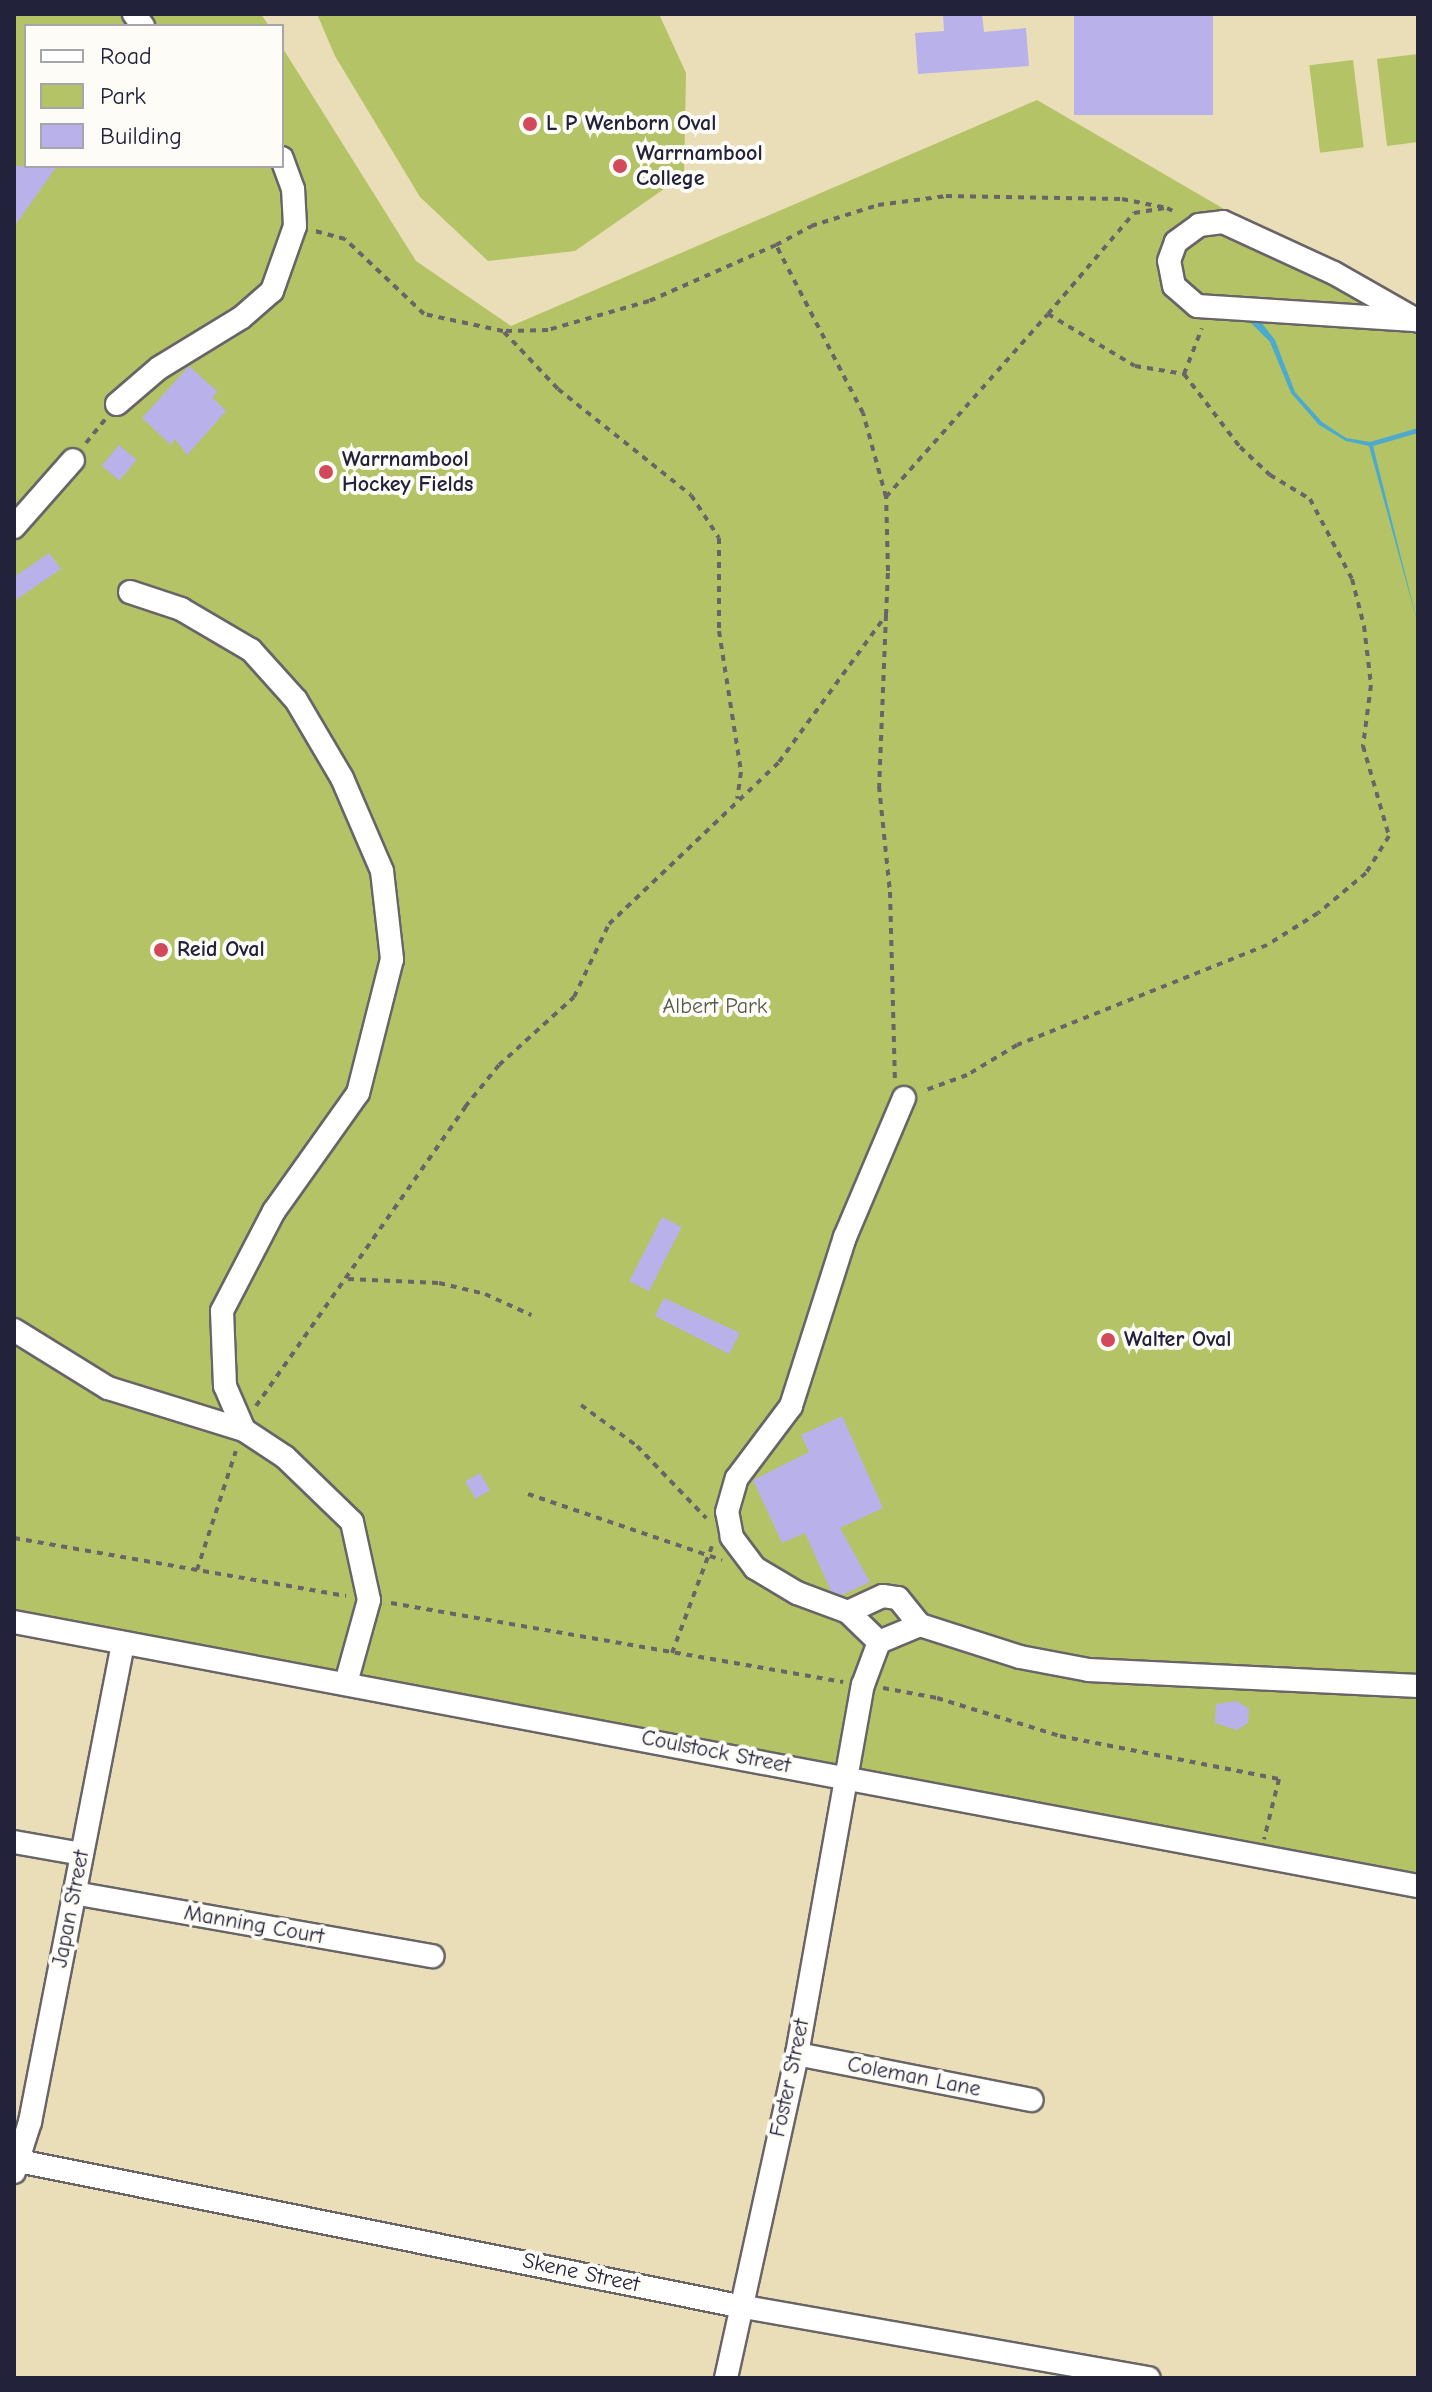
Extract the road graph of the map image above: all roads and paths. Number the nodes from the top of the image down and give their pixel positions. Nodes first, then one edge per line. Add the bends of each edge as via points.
1 (284, 164) edge
2 (1167, 208) junction
3 (1199, 225) junction
4 (295, 226) junction
5 (776, 245) junction
6 (1210, 307) junction
7 (1048, 314) junction
8 (1416, 321) edge
9 (503, 331) junction
10 (1184, 374) junction
11 (117, 404) joint
12 (73, 460) joint
13 (886, 497) junction
14 (14, 527) edge
15 (130, 592) dead end
16 (886, 615) junction
17 (737, 801) junction
18 (904, 1098) junction
19 (347, 1279) junction
20 (531, 1315) dead end
21 (14, 1330) edge
22 (581, 1405) dead end
23 (244, 1430) junction
24 (528, 1494) dead end
25 (717, 1516) junction
26 (14, 1538) edge
27 (708, 1556) junction
28 (755, 1568) junction
29 (197, 1570) junction
30 (369, 1600) junction
31 (848, 1612) junction
32 (14, 1622) edge
33 (920, 1625) junction
34 (879, 1642) junction
35 (123, 1643) junction
36 (672, 1653) junction
37 (346, 1683) junction
38 (863, 1685) junction
39 (1418, 1686) edge
40 (847, 1777) junction
41 (14, 1842) edge
42 (82, 1854) junction
43 (1260, 1856) junction
44 (1418, 1886) edge
45 (74, 1893) junction
46 (433, 1956) dead end
47 (797, 2054) junction
48 (1032, 2100) dead end
49 (15, 2164) edge
50 (739, 2306) junction
51 (726, 2378) edge
52 (1149, 2378) edge

1 - 4 street via 293,189
2 - 3 path
2 - 5 path via 1122,199 946,196 878,205 811,226
2 - 7 path via 1134,213
3 - 6 street via 1176,242 1169,261 1174,286 1197,306
3 - 8 street via 1223,222 1334,273
4 - 9 path via 345,239 424,314
4 - 11 street via 272,291 241,318 159,368
5 - 9 path via 649,301 548,330
5 - 13 path via 863,413
6 - 8 street
6 - 10 path
7 - 10 path via 1135,366
7 - 13 path
9 - 17 path via 558,389 691,495 719,538 719,631 741,772
10 - 18 path via 1240,447 1270,475 1310,499 1347,568 1364,626 1371,685 1363,746 1389,836 1366,873 1318,913 1267,945 1017,1045 967,1075
11 - 12 path
12 - 14 street
13 - 16 path
15 - 23 street via 181,609 251,650 296,700 342,778 382,871 392,959 358,1093 274,1211 222,1311 225,1386
16 - 17 path via 779,762
16 - 18 path via 879,786 890,892 893,1077
17 - 19 path via 609,924 574,997 499,1065 465,1107
18 - 25 street via 845,1237 791,1406 737,1478
19 - 20 path via 439,1283 485,1294
19 - 23 path
21 - 23 street via 108,1388
22 - 25 path
23 - 29 path
23 - 30 street via 285,1457 352,1522
24 - 27 path
25 - 27 path
25 - 28 street
26 - 29 path
27 - 28 path
27 - 36 path
28 - 31 street via 797,1593
29 - 30 path
30 - 36 path
30 - 37 street
31 - 33 street via 883,1596 898,1598
31 - 34 street
32 - 35 street, Coulstock Street
33 - 34 street
33 - 39 street via 1020,1657 1089,1670
34 - 38 street, Foster Street
35 - 37 street, Coulstock Street
35 - 42 street, Japan Street
36 - 38 path
37 - 40 street, Coulstock Street
38 - 40 street, Foster Street
38 - 43 path via 937,1698 1060,1736 1279,1779
40 - 43 street, Coulstock Street
40 - 47 street, Foster Street
41 - 42 street
42 - 45 street, Japan Street
43 - 44 street, Coulstock Street
45 - 46 street, Manning Court
45 - 49 street, Japan Street via 30,2122
47 - 48 street, Coleman Lane
47 - 50 street, Foster Street
49 - 50 street, Skene Street
50 - 51 street, Foster Street
50 - 52 street, Skene Street

